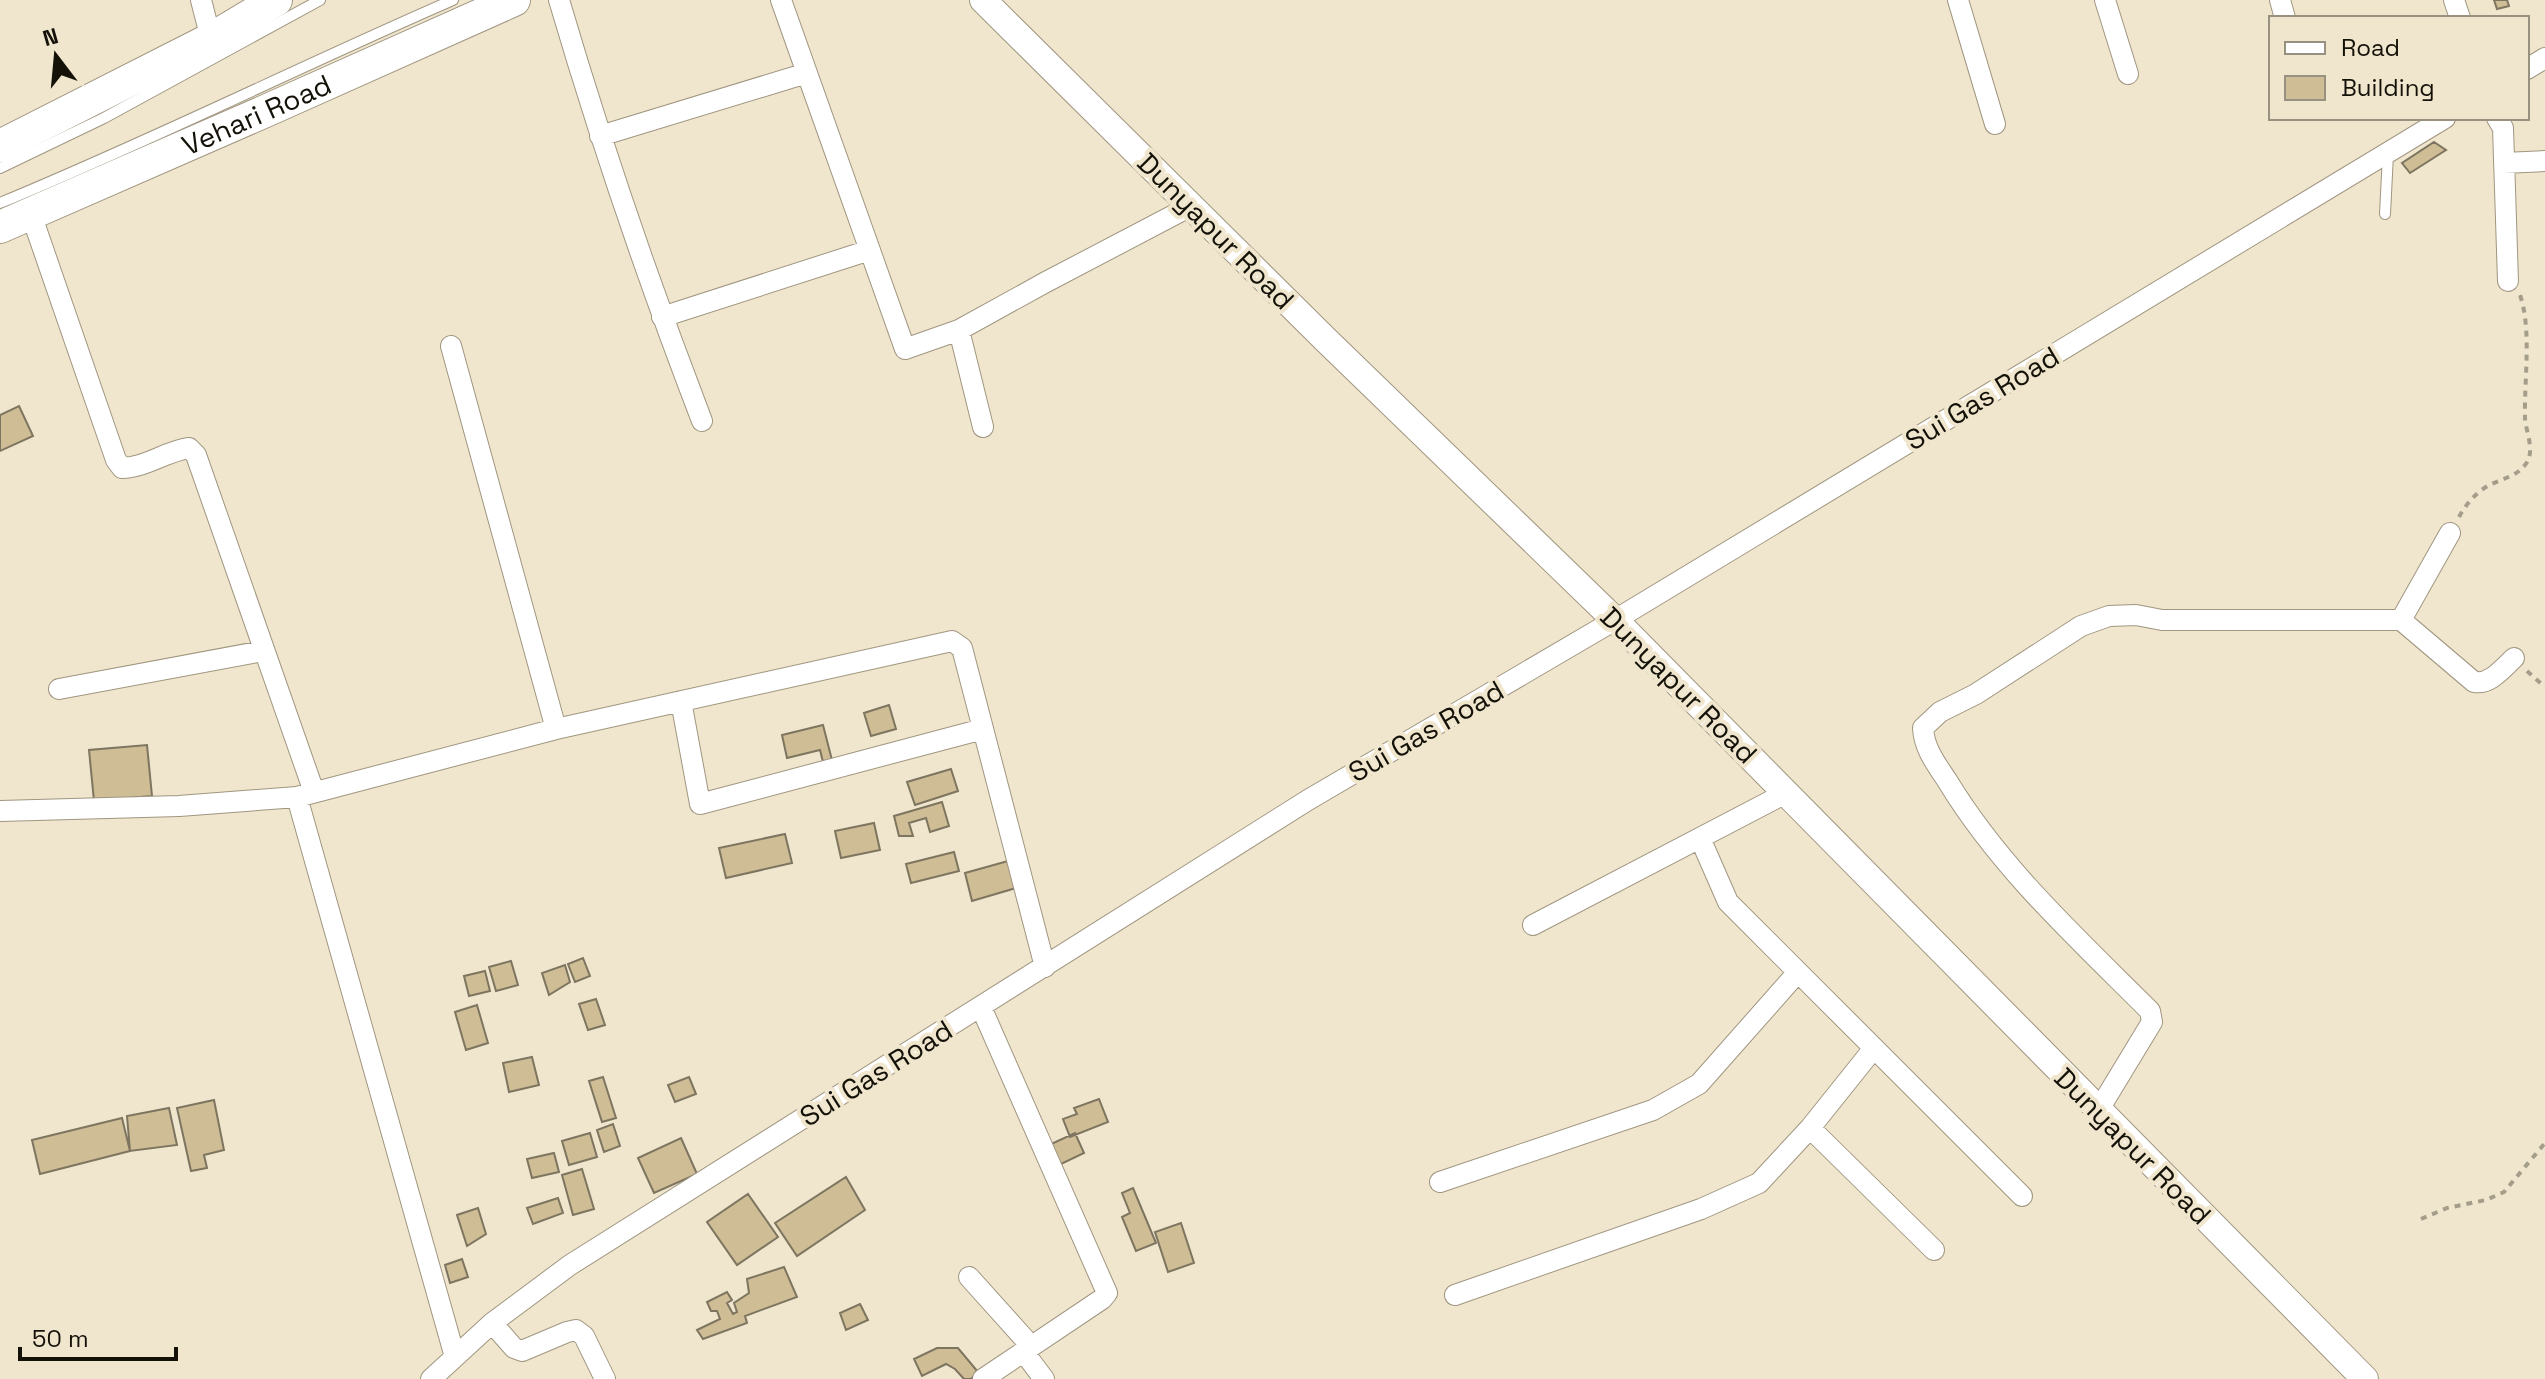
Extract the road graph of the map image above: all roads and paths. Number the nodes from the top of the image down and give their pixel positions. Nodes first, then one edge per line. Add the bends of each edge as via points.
1 (201, 0) edge
2 (276, 0) edge
3 (320, 0) edge
4 (453, 0) edge
5 (514, 0) edge
6 (559, 0) edge
7 (781, 0) edge
8 (983, 0) edge
9 (1958, 0) edge
10 (2105, 0) edge
11 (211, 39) junction
12 (807, 73) junction
13 (2128, 74) dead end
14 (2442, 120) edge
15 (2498, 120) edge
16 (1995, 124) dead end
17 (600, 136) junction
18 (0, 146) edge
19 (2388, 152) junction
20 (2545, 161) edge
21 (2504, 163) junction
22 (0, 168) edge
23 (0, 203) edge
24 (1191, 206) junction
25 (31, 214) junction
26 (2385, 214) dead end
27 (0, 227) edge
28 (870, 250) junction
29 (2508, 281) joint
30 (662, 317) junction
31 (959, 330) junction
32 (451, 346) dead end
33 (702, 421) dead end
34 (983, 427) dead end
35 (2450, 533) joint
36 (1615, 620) junction
37 (2401, 620) junction
38 (263, 651) junction
39 (2514, 658) dead end
40 (59, 689) dead end
41 (681, 701) junction
42 (556, 729) junction
43 (983, 729) junction
44 (1786, 793) junction
45 (306, 794) junction
46 (0, 811) edge
47 (1700, 838) junction
48 (1533, 925) dead end
49 (1045, 967) junction
50 (1798, 972) junction
51 (981, 1007) junction
52 (1874, 1048) junction
53 (2098, 1111) junction
54 (1810, 1128) junction
55 (2545, 1143) edge
56 (1440, 1182) dead end
57 (2022, 1196) dead end
58 (2421, 1219) dead end
59 (1934, 1250) dead end
60 (969, 1277) dead end
61 (1455, 1295) dead end
62 (492, 1323) junction
63 (1027, 1348) junction
64 (455, 1357) junction
65 (431, 1379) edge
66 (605, 1379) edge
67 (983, 1379) edge
68 (1044, 1379) edge
69 (2365, 1379) edge

1 - 11 street
2 - 11 main road
3 - 22 lane via 104,118
4 - 23 lane
5 - 25 main road, Vehari Road
6 - 17 street
7 - 12 street
8 - 24 street, Dunyapur Road
9 - 16 street
10 - 13 street
11 - 18 main road
12 - 17 street
12 - 28 street
14 - 19 street, Sui Gas Road
15 - 21 street
17 - 30 street
19 - 26 lane
19 - 36 street, Sui Gas Road
20 - 21 street
21 - 29 street
24 - 31 street
24 - 36 street, Dunyapur Road
25 - 27 main road, Vehari Road
25 - 38 street via 116,460 122,468 132,468 189,448 196,455
28 - 30 street
28 - 31 street via 905,349
29 - 35 path via 2522,302 2529,462 2466,504
30 - 33 street
31 - 34 street
32 - 42 street
35 - 37 street
36 - 44 street, Dunyapur Road
36 - 49 street, Sui Gas Road via 1308,800
37 - 39 street via 2479,684
37 - 53 street via 2109,616 2081,626 1940,712 1923,728 1924,744 1972,821 2055,916 2150,1011 2152,1022
38 - 40 street
38 - 45 street
41 - 42 street
41 - 43 street via 952,641 962,648
41 - 43 street via 700,804
42 - 45 street
43 - 49 street
44 - 47 street
44 - 53 street, Dunyapur Road
45 - 46 street via 179,806
45 - 64 street
47 - 48 street
47 - 50 street via 1728,902
49 - 51 street, Sui Gas Road
50 - 52 street
50 - 56 street via 1699,1084 1653,1110
51 - 62 street, Sui Gas Road via 570,1265
51 - 63 street via 1107,1293
52 - 54 street
52 - 57 street
53 - 69 street, Dunyapur Road
54 - 59 street
54 - 61 street via 1759,1183 1701,1209
55 - 58 path via 2504,1192
60 - 63 street
62 - 64 street, Sui Gas Road
62 - 66 street via 522,1351 576,1330
63 - 67 street
63 - 68 street
64 - 65 street, Sui Gas Road

